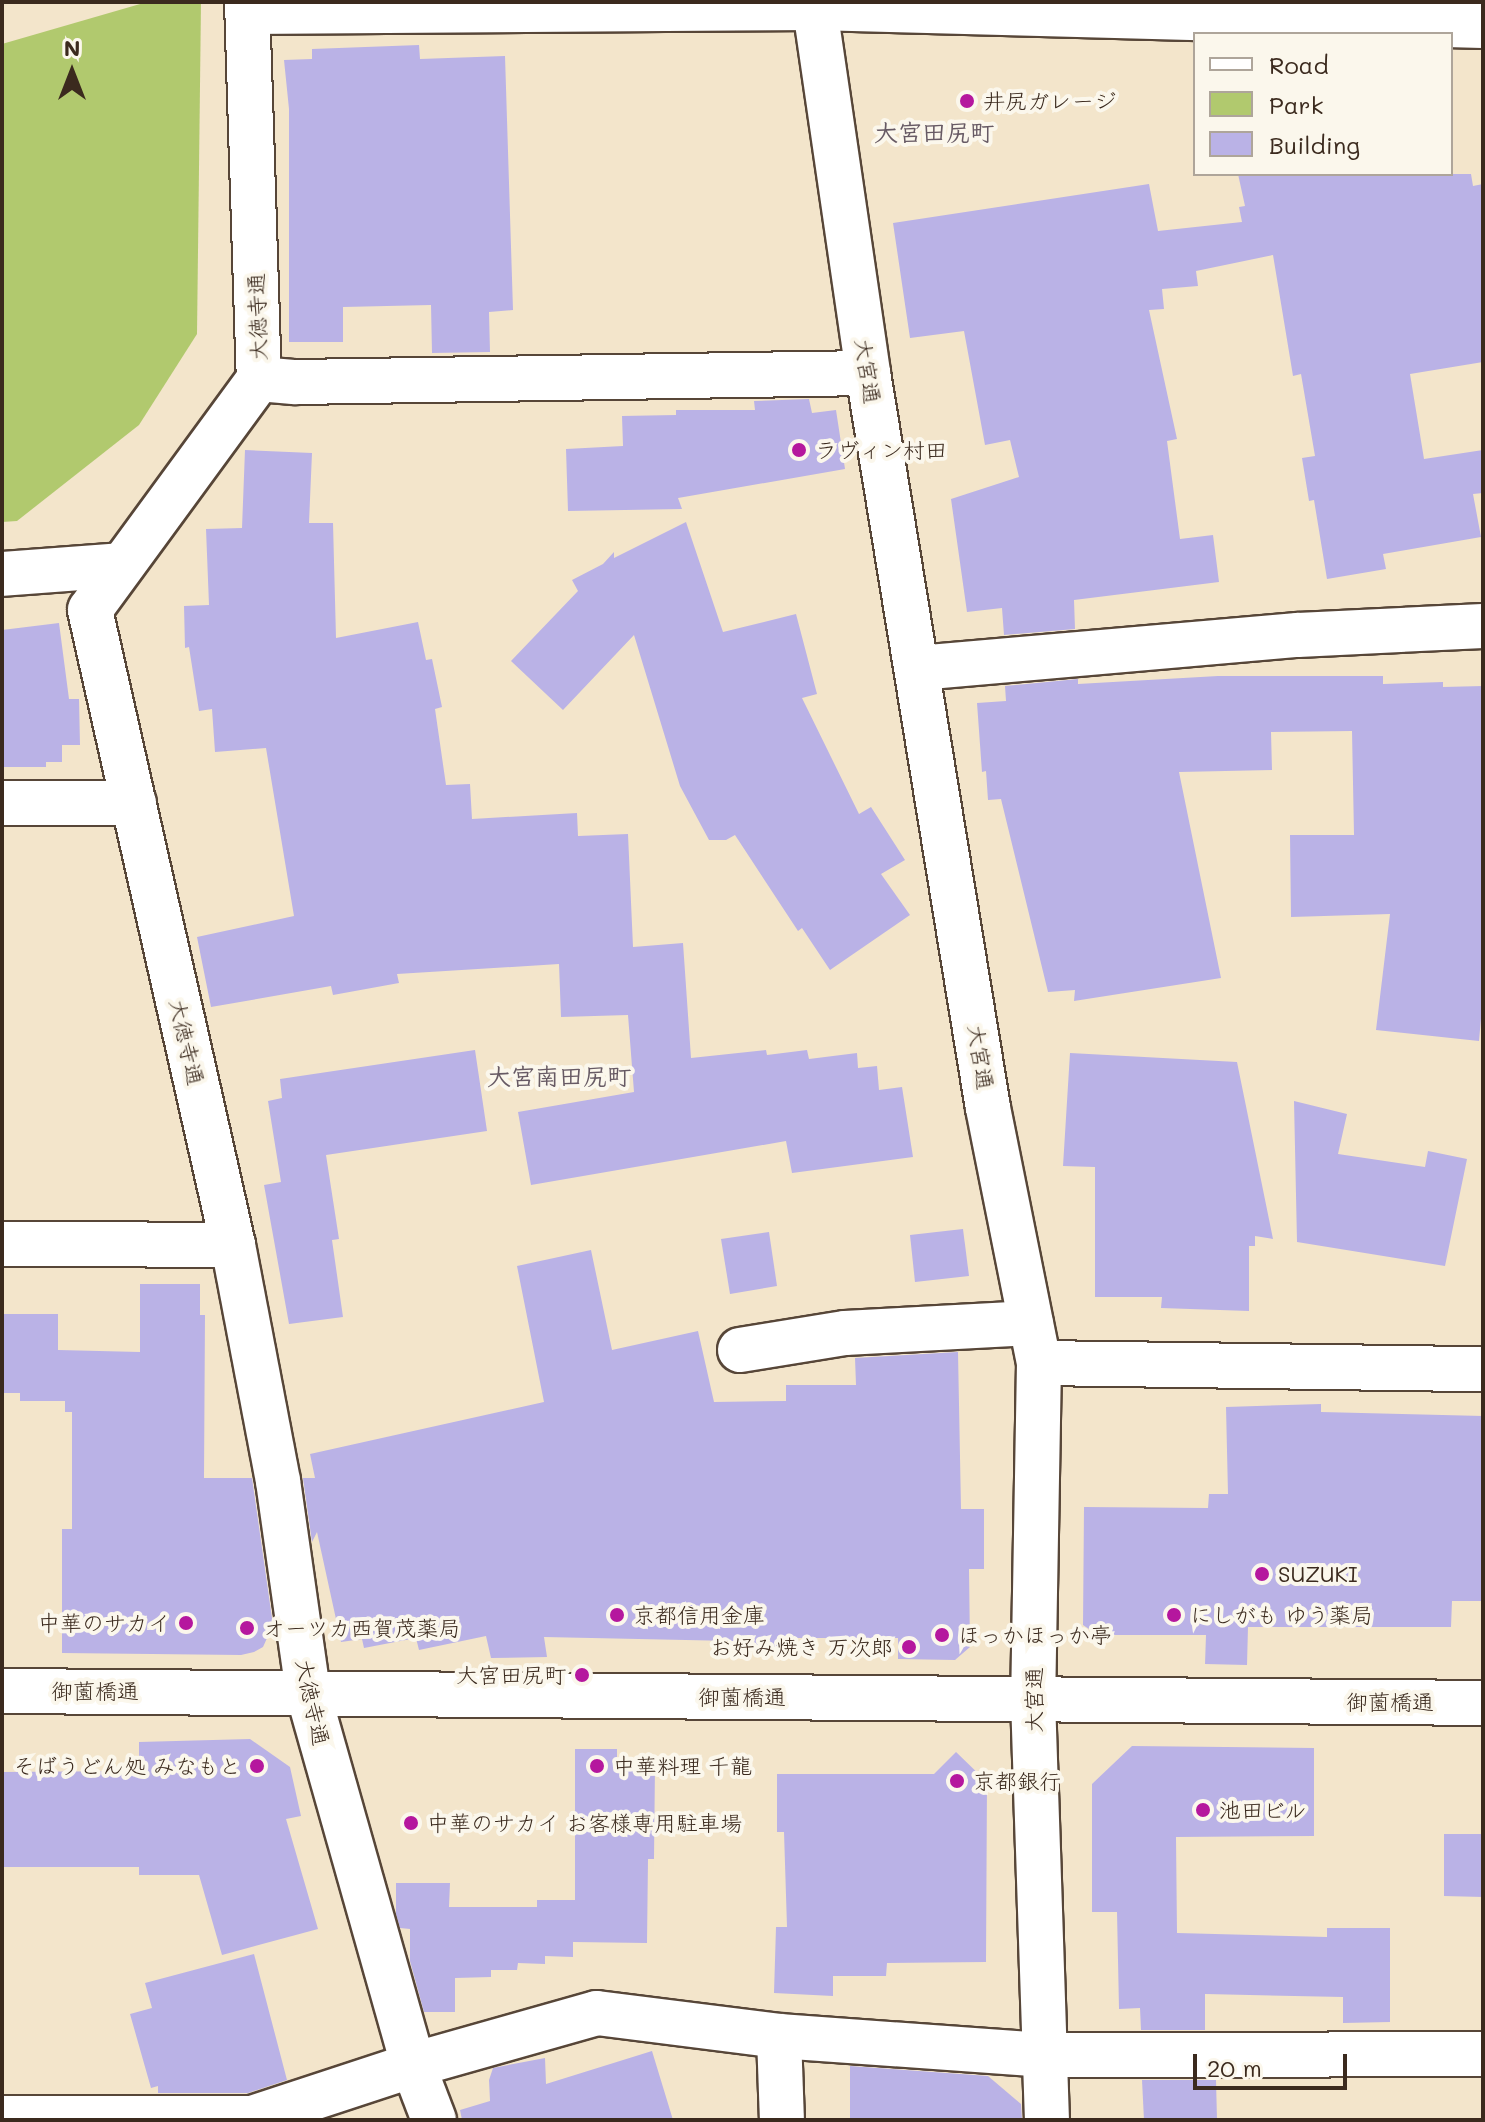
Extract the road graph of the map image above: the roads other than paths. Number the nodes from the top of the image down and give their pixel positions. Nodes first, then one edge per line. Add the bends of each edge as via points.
1 (815, 5) edge
2 (247, 7) edge
3 (1483, 26) edge
4 (868, 373) junction
5 (259, 379) junction
6 (122, 565) junction
7 (2, 574) edge
8 (1483, 626) edge
9 (918, 668) junction
10 (2, 803) edge
11 (134, 803) junction
12 (2, 1244) edge
13 (233, 1245) junction
14 (1035, 1343) junction
15 (740, 1350) dead end
16 (1483, 1369) edge
17 (2, 1691) edge
18 (308, 1693) junction
19 (1033, 1699) junction
20 (1483, 1703) edge
21 (779, 2036) junction
22 (1483, 2054) edge
23 (1046, 2055) junction
24 (413, 2065) junction
25 (2, 2118) edge
26 (434, 2120) edge
27 (782, 2120) edge
28 (1047, 2120) edge

1 - 2 street
1 - 3 street
1 - 4 street, 大宮通
2 - 5 street, 大徳寺通
4 - 5 street
4 - 9 street, 大宮通
5 - 6 street, 大徳寺通
6 - 7 street
6 - 11 street, 大徳寺通 via 90,610
8 - 9 street via 1298,635
9 - 14 street, 大宮通 via 988,1108
10 - 11 street
11 - 13 street, 大徳寺通
12 - 13 street
13 - 18 street, 大徳寺通 via 278,1481
14 - 15 street via 845,1333
14 - 16 street
14 - 19 street, 大宮通
17 - 18 street, 御薗橋通
18 - 19 street, 御薗橋通
18 - 24 street, 大徳寺通
19 - 20 street, 御薗橋通
19 - 23 street, 大宮通
21 - 23 street
21 - 24 street via 597,2013
21 - 27 street
22 - 23 street
23 - 28 street, 大宮通
24 - 25 street via 252,2118
24 - 26 street, 大徳寺通

